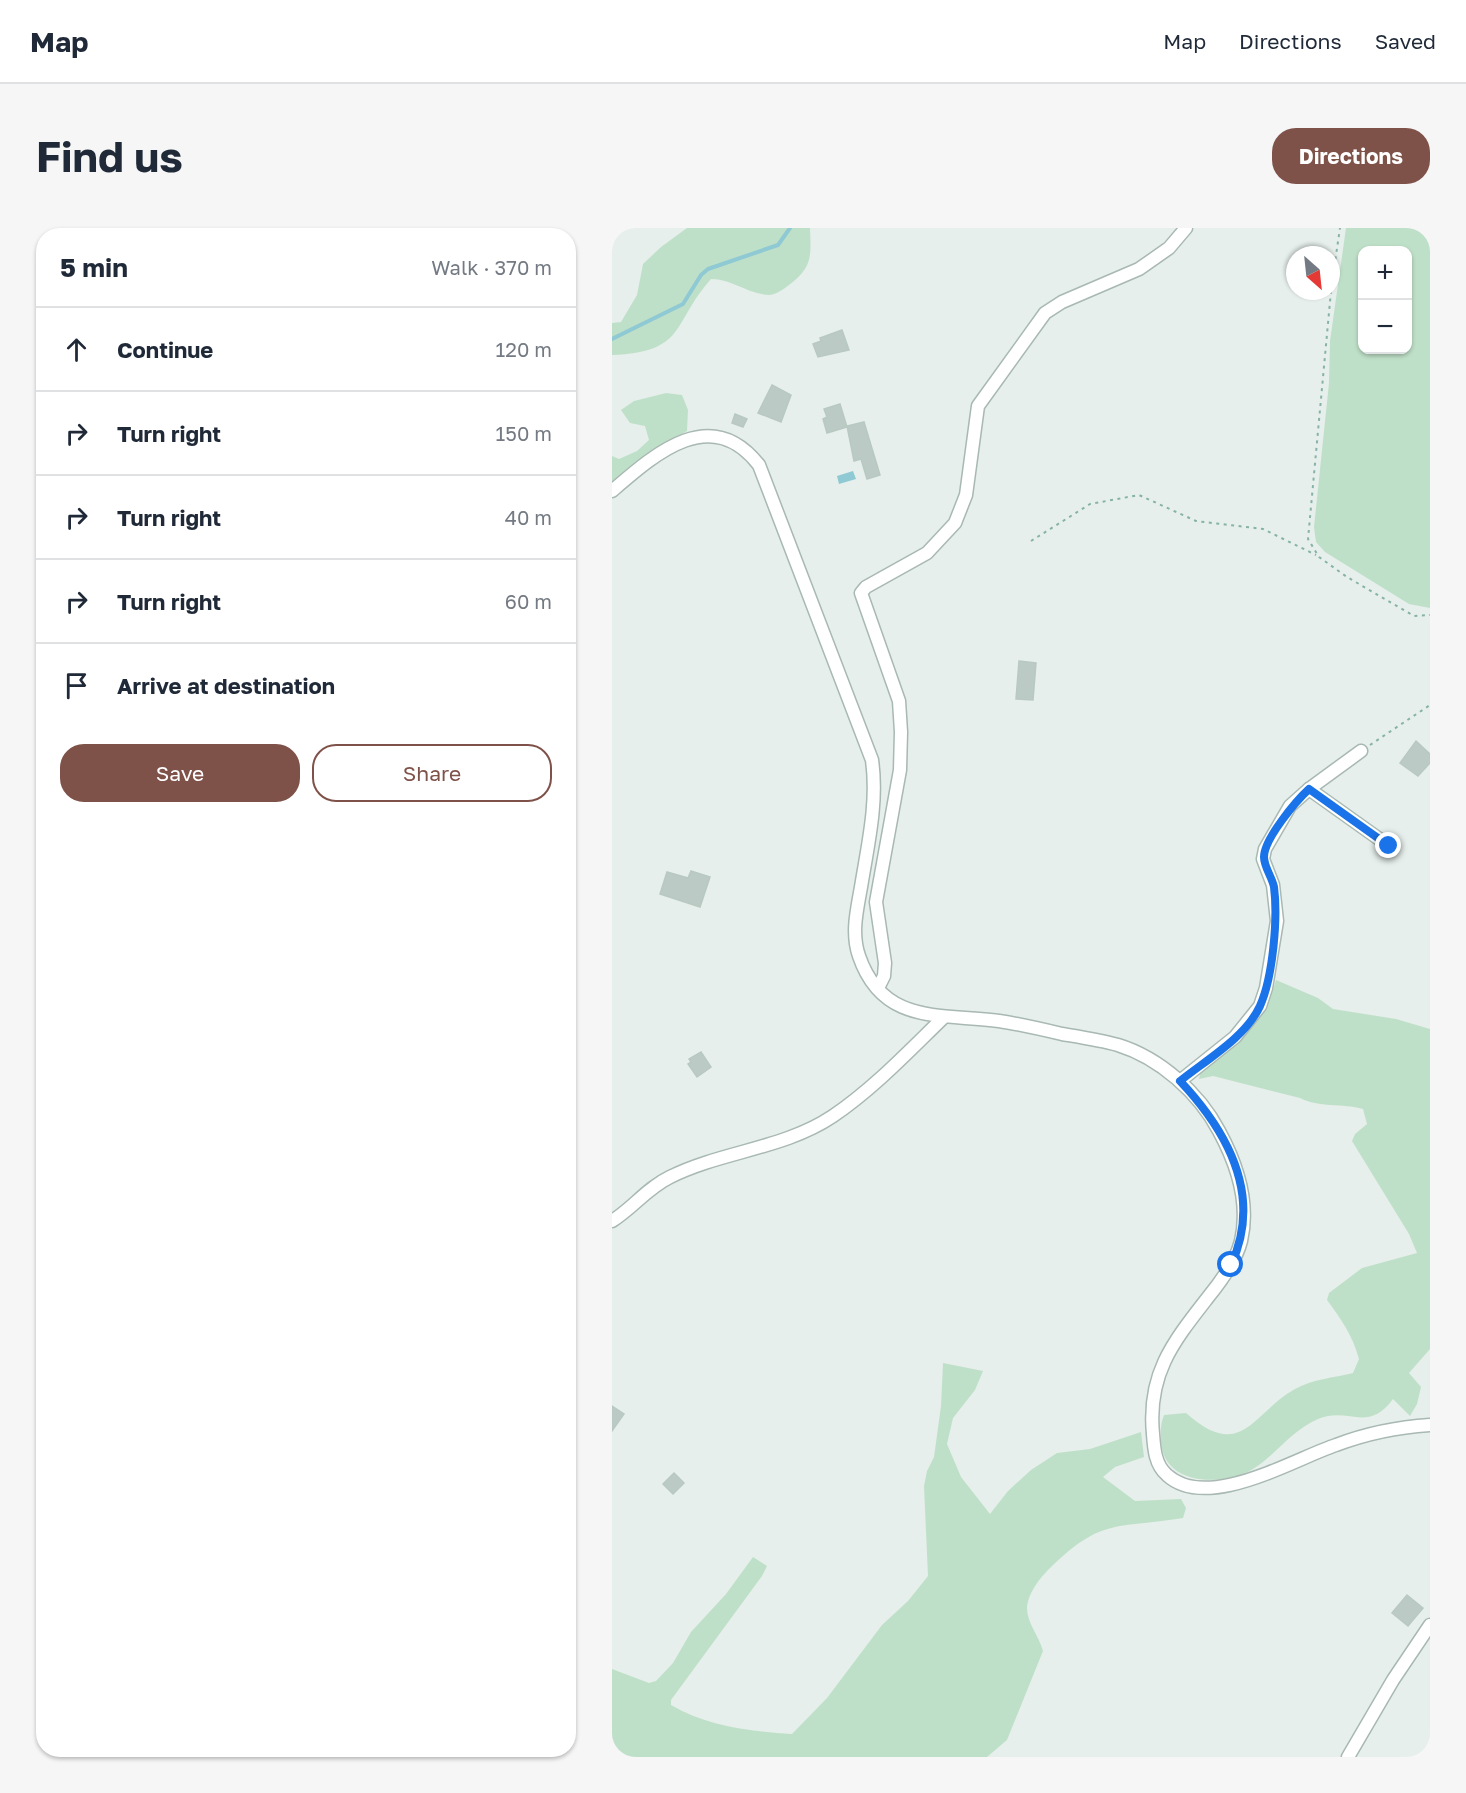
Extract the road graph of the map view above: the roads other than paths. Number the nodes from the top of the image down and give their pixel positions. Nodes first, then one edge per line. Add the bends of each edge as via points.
1 (1186, 228) edge
2 (612, 491) edge
3 (1361, 751) road end
4 (1309, 789) junction
5 (1389, 846) dead end
6 (878, 988) junction
7 (943, 1018) junction
8 (1180, 1081) junction
9 (612, 1221) edge
10 (1430, 1425) edge
11 (1430, 1625) edge
12 (1348, 1757) edge

1 - 6 street via 1169,248 1139,269 1062,302 1046,313 978,406 966,495 955,523 927,552 861,593 899,701 901,732 900,770 876,902 885,963
2 - 6 street via 655,454 706,435 724,436 738,443 759,465 872,760 875,800 854,929 859,955
3 - 4 street
4 - 5 street
4 - 8 street via 1290,806 1265,849 1263,859 1274,885 1277,921 1260,1006 1235,1036
6 - 7 street via 903,1007
7 - 8 street via 998,1021 1119,1045
7 - 9 street via 893,1067 833,1116 790,1138 669,1177
8 - 10 street via 1212,1119 1233,1157 1244,1220 1241,1243 1231,1265 1180,1333 1155,1380 1154,1446 1166,1475 1196,1488 1223,1486 1338,1444
11 - 12 street

